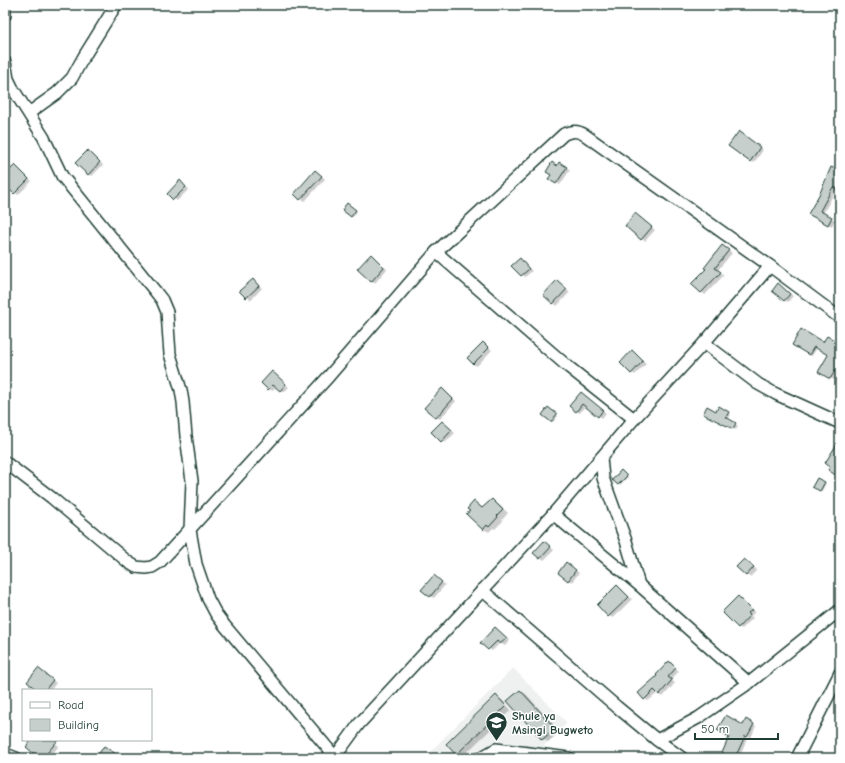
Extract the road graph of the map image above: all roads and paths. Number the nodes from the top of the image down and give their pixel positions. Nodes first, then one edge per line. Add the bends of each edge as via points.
1 (116, 5) edge
2 (5, 11) edge
3 (5, 15) edge
4 (5, 62) edge
5 (29, 113) junction
6 (436, 252) junction
7 (770, 266) junction
8 (840, 318) edge
9 (704, 343) junction
10 (634, 419) junction
11 (840, 424) edge
12 (601, 458) junction
13 (5, 462) edge
14 (553, 514) junction
15 (190, 530) junction
16 (639, 585) junction
17 (482, 590) junction
18 (840, 610) edge
19 (840, 673) edge
20 (749, 683) junction
21 (657, 740) junction
22 (336, 757) edge
23 (480, 758) edge
24 (569, 758) edge
25 (682, 758) edge
26 (797, 758) edge

1 - 5 street via 72,78 57,93
2 - 3 street
4 - 5 street via 8,79
5 - 15 street via 66,183 155,291 167,312 170,354 181,390 192,481
6 - 7 street via 564,134 578,131
6 - 10 street via 566,365
6 - 15 street via 329,376
7 - 8 street
7 - 9 street
9 - 10 street
9 - 11 street via 758,384
10 - 12 street
12 - 14 street
12 - 16 street via 603,478
13 - 15 street via 136,567 152,567
14 - 16 street
14 - 17 street
15 - 22 street via 196,564 216,614
16 - 20 street
17 - 21 street
17 - 22 street via 359,724
18 - 20 street
19 - 26 street
20 - 21 street via 698,718
21 - 25 street
23 - 24 street via 496,749

